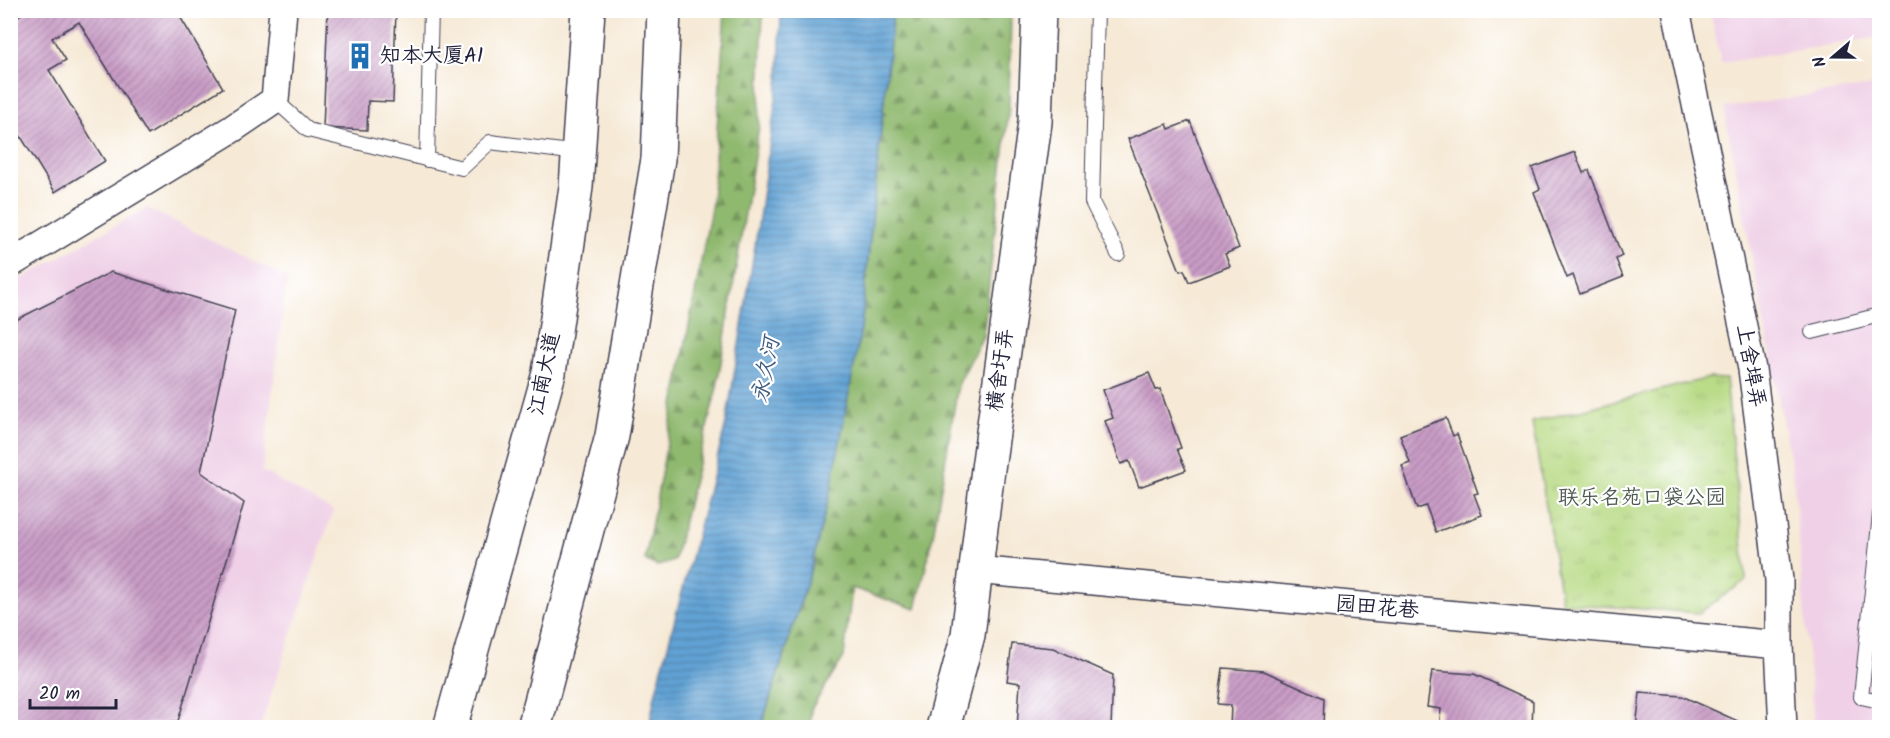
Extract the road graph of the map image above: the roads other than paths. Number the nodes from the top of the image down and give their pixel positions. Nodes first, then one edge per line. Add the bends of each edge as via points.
1 (283, 10) edge
2 (431, 10) edge
3 (588, 10) edge
4 (664, 10) edge
5 (1039, 10) edge
6 (1097, 10) edge
7 (1676, 10) edge
8 (1878, 10) edge
9 (1880, 18) edge
10 (275, 100) junction
11 (578, 153) junction
12 (427, 160) junction
13 (1118, 254) dead end
14 (10, 264) edge
15 (1880, 315) edge
16 (1812, 332) dead end
17 (1880, 514) edge
18 (975, 570) junction
19 (1779, 645) junction
20 (1880, 700) edge
21 (450, 728) edge
22 (534, 728) edge
23 (943, 728) edge
24 (1783, 728) edge

1 - 10 street
2 - 12 lane
3 - 11 main road, 江南大道
4 - 22 main road via 658,159 612,436
5 - 18 main road, 横舍圩弄 via 1035,122
6 - 13 lane via 1092,202
7 - 19 street, 上舍埠弄 via 1752,369 1779,580
8 - 9 lane
10 - 12 lane via 308,130
10 - 14 street
11 - 12 lane via 490,142 462,168
11 - 21 main road, 江南大道 via 549,372
15 - 16 lane
17 - 20 lane via 1861,697
18 - 19 street, 园田花巷
18 - 23 main road, 横舍圩弄 via 968,635
19 - 24 street, 上舍埠弄

